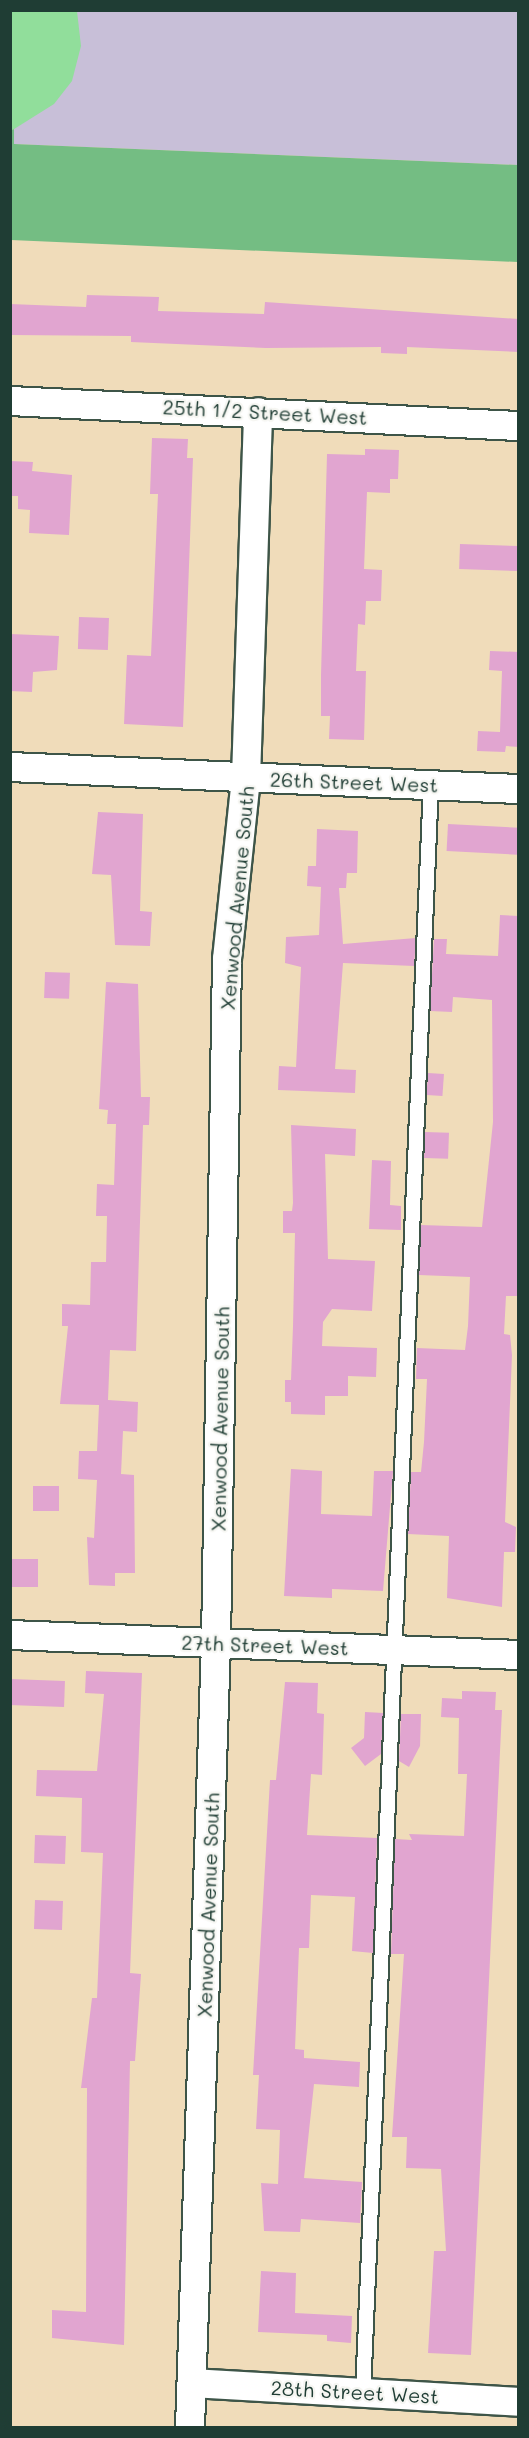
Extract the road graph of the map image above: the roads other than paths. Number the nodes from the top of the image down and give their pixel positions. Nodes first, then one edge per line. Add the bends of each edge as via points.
1 (10, 401) edge
2 (258, 412) junction
3 (519, 426) edge
4 (10, 767) edge
5 (246, 778) junction
6 (431, 786) junction
7 (519, 789) edge
8 (10, 1635) edge
9 (216, 1643) junction
10 (393, 1649) junction
11 (519, 1655) edge
12 (192, 2383) junction
13 (363, 2393) junction
14 (519, 2402) edge
15 (190, 2427) edge

1 - 2 street, 25th 1/2 Street West
2 - 3 street, 25th 1/2 Street West
2 - 5 street, Xenwood Avenue South
4 - 5 street, 26th Street West
5 - 6 street, 26th Street West
5 - 9 street, Xenwood Avenue South via 228,959
6 - 7 street, 26th Street West
6 - 10 lane
8 - 9 street, 27th Street West
9 - 10 street, 27th Street West
9 - 12 street, Xenwood Avenue South
10 - 11 street, 27th Street West
10 - 13 lane
12 - 13 street, 28th Street West
12 - 15 street, Xenwood Avenue South
13 - 14 street, 28th Street West

